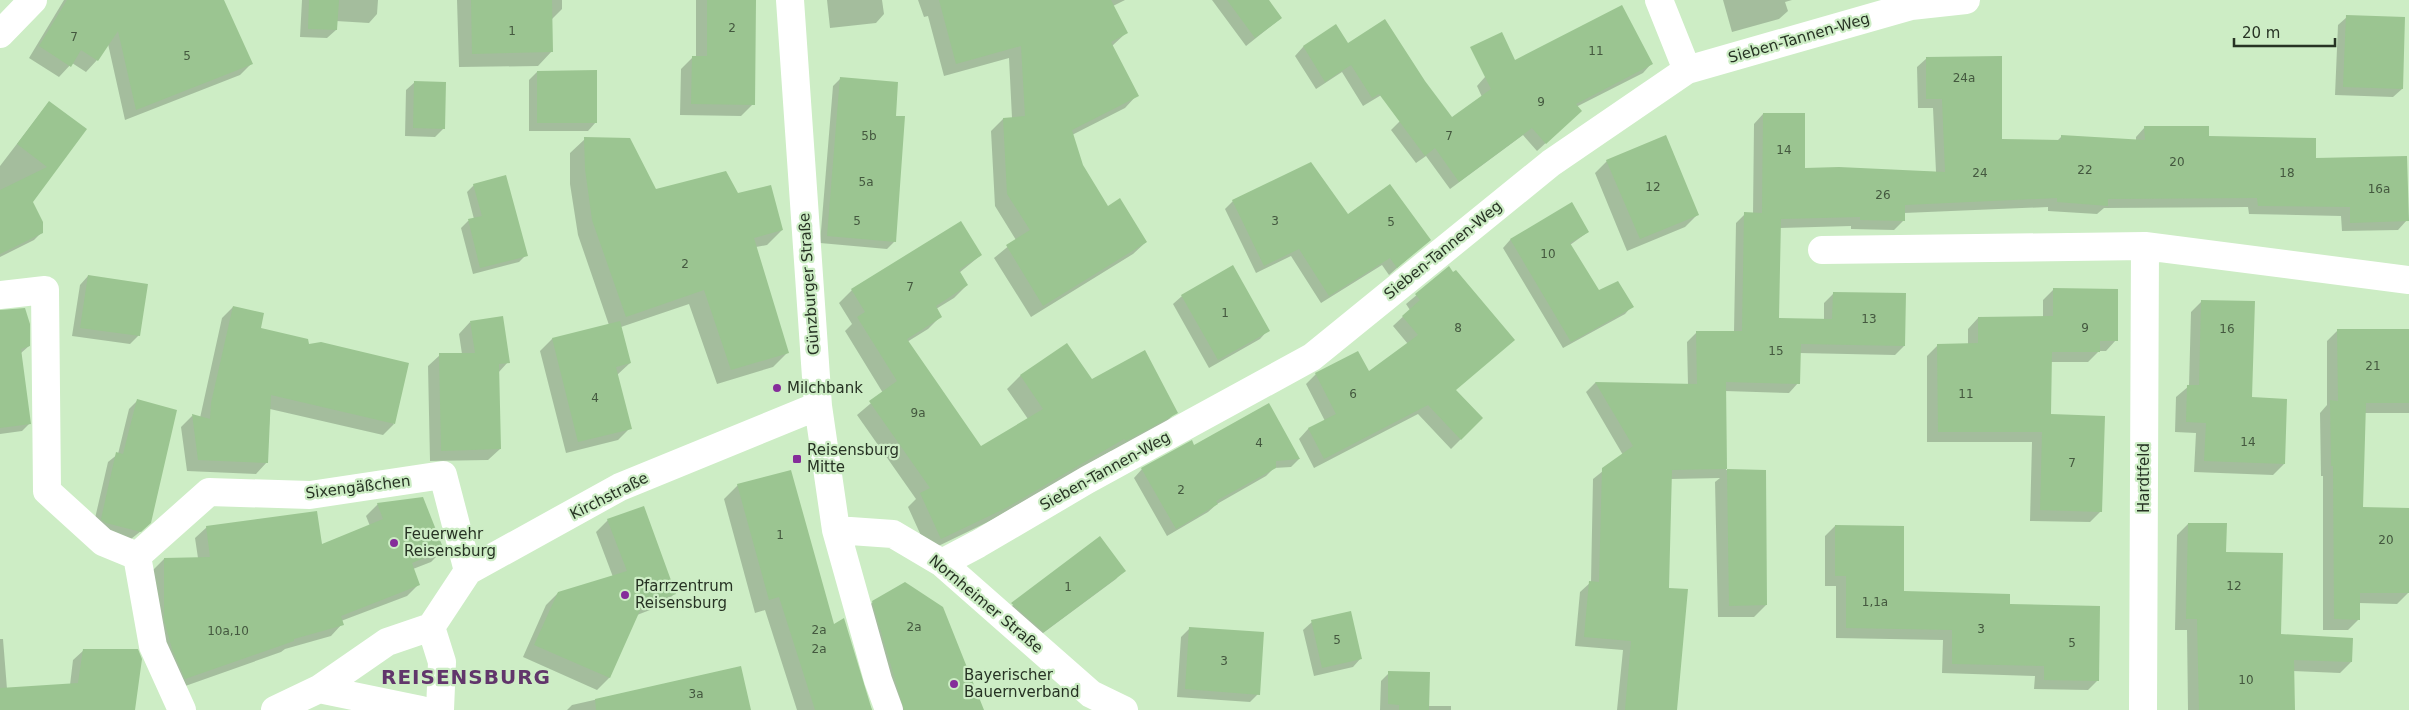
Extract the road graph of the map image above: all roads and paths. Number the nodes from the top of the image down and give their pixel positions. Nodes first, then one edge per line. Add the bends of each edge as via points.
1 (33, 0) edge
2 (790, 0) edge
3 (1659, 0) edge
4 (1966, 0) edge
5 (0, 34) edge
6 (1687, 70) junction
7 (2145, 246) junction
8 (1822, 250) dead end
9 (2409, 280) edge
10 (0, 295) edge
11 (818, 406) junction
12 (836, 530) junction
13 (137, 556) junction
14 (942, 563) junction
15 (468, 571) junction
16 (430, 627) junction
17 (319, 689) junction
18 (182, 710) edge
19 (276, 710) edge
20 (421, 710) edge
21 (440, 710) edge
22 (889, 710) edge
23 (1124, 710) edge
24 (2144, 710) edge

1 - 5 street
2 - 11 street, Günzburger Straße
3 - 6 street
4 - 6 street, Sieben-Tannen-Weg via 1911,6
6 - 14 street, Sieben-Tannen-Weg via 1551,163 1312,357
7 - 8 street
7 - 9 street
7 - 24 street, Hardtfeld
10 - 13 street via 45,290 47,491 103,542
11 - 12 street, Günzburger Straße
11 - 15 street, Kirchstraße via 620,488
12 - 14 street, Nornheimer Straße via 893,534
12 - 22 street, Günzburger Straße
13 - 15 street, Sixengäßchen via 209,492 310,495 443,475
13 - 18 street via 153,646
14 - 23 street, Nornheimer Straße via 1091,694
15 - 16 street via 450,602
16 - 17 street via 387,642
16 - 21 street via 442,662
17 - 19 street
17 - 20 street

